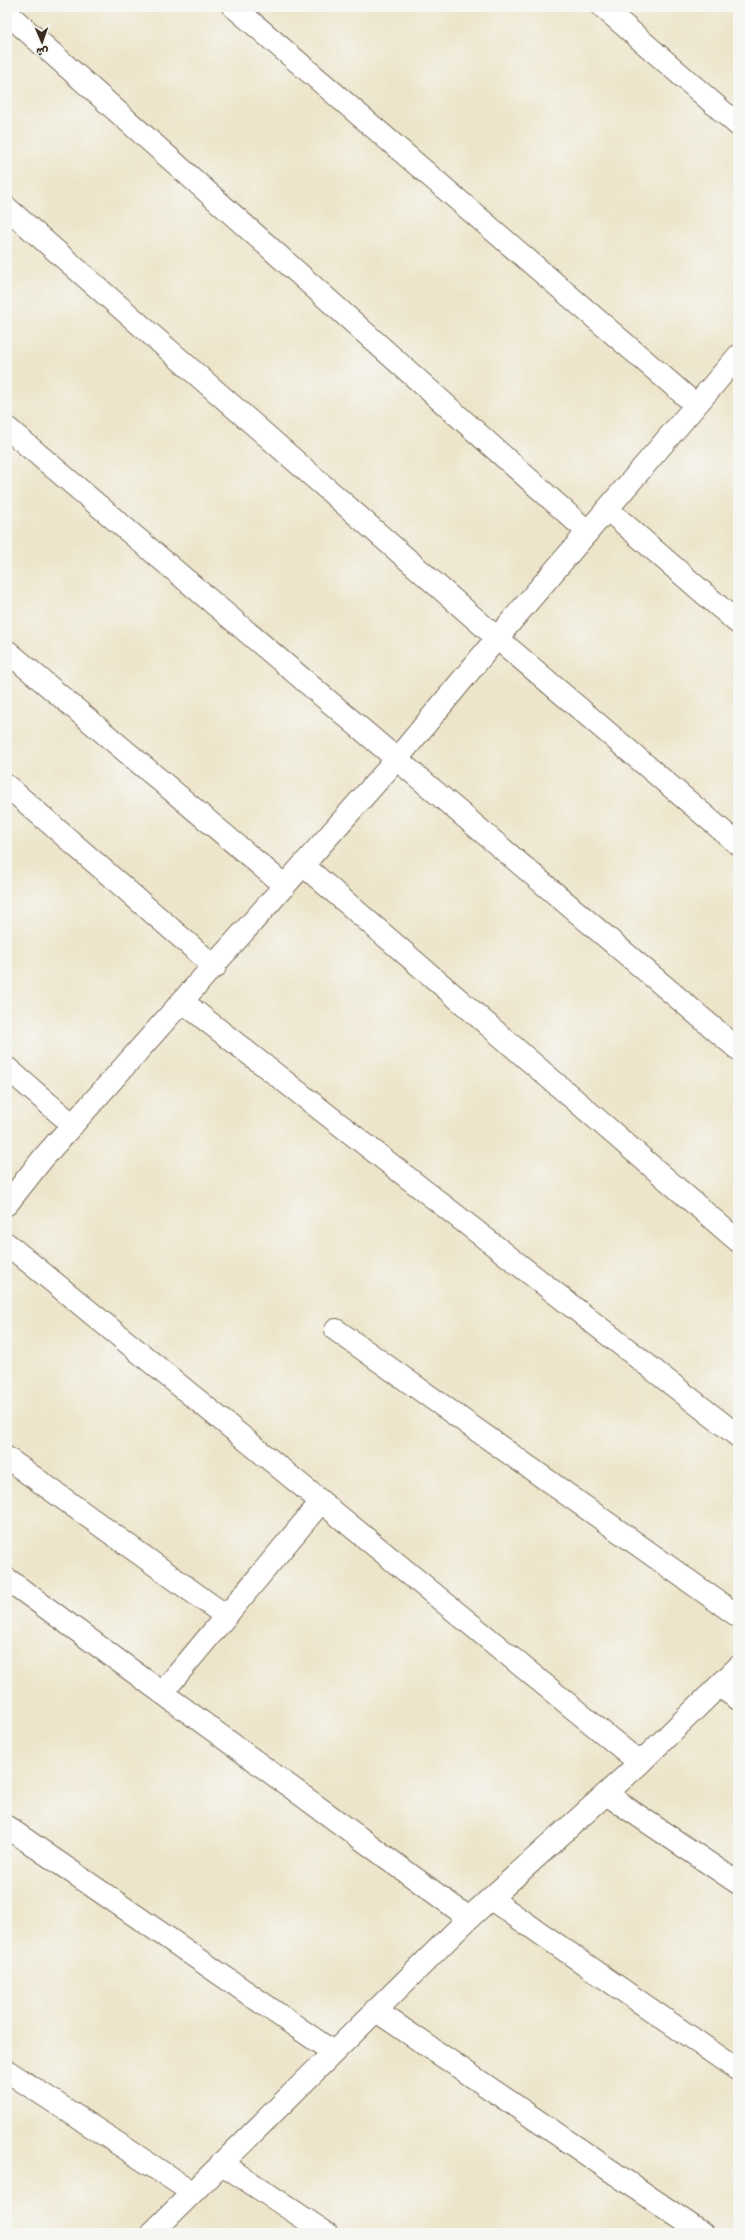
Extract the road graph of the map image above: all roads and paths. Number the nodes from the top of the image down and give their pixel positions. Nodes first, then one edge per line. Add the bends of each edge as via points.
1 (234, 7) edge
2 (603, 7) edge
3 (7, 13) edge
4 (738, 125) edge
5 (7, 208) edge
6 (736, 362) edge
7 (696, 405) junction
8 (7, 428) edge
9 (607, 509) junction
10 (588, 532) junction
11 (738, 623) edge
12 (497, 638) junction
13 (7, 650) edge
14 (396, 760) junction
15 (7, 786) edge
16 (738, 844) edge
17 (303, 865) junction
18 (285, 886) junction
19 (215, 967) junction
20 (183, 1002) junction
21 (738, 1049) edge
22 (7, 1068) edge
23 (73, 1125) junction
24 (7, 1204) edge
25 (738, 1241) edge
26 (7, 1244) edge
27 (336, 1330) dead end
28 (738, 1436) edge
29 (7, 1458) edge
30 (321, 1502) junction
31 (7, 1580) edge
32 (226, 1616) junction
33 (738, 1616) edge
34 (738, 1667) edge
35 (719, 1686) junction
36 (162, 1693) junction
37 (738, 1699) edge
38 (640, 1764) junction
39 (606, 1794) junction
40 (7, 1828) edge
41 (738, 1883) edge
42 (491, 1898) junction
43 (469, 1918) junction
44 (375, 2010) junction
45 (333, 2052) junction
46 (738, 2070) edge
47 (7, 2071) edge
48 (221, 2163) junction
49 (192, 2192) junction
50 (152, 2233) edge
51 (326, 2233) edge
52 (702, 2233) edge

1 - 7 street
2 - 4 street
3 - 10 street
5 - 12 street
6 - 7 street
7 - 9 street
8 - 14 street
9 - 10 street
9 - 11 street
10 - 12 street
12 - 14 street
12 - 16 street
13 - 18 street
14 - 17 street
14 - 21 street
15 - 19 street
17 - 18 street
17 - 25 street
18 - 19 street
19 - 20 street
20 - 23 street
20 - 28 street
22 - 23 street
23 - 24 street
26 - 30 street
27 - 33 street
29 - 32 street
30 - 32 street
30 - 38 street
31 - 36 street
32 - 36 street
34 - 35 street
35 - 37 street
35 - 38 street
36 - 43 street
38 - 39 street
39 - 41 street
39 - 42 street
40 - 45 street
42 - 43 street
42 - 46 street
43 - 44 street
44 - 45 street
44 - 52 street
45 - 48 street
47 - 49 street
48 - 49 street
48 - 51 street
49 - 50 street

